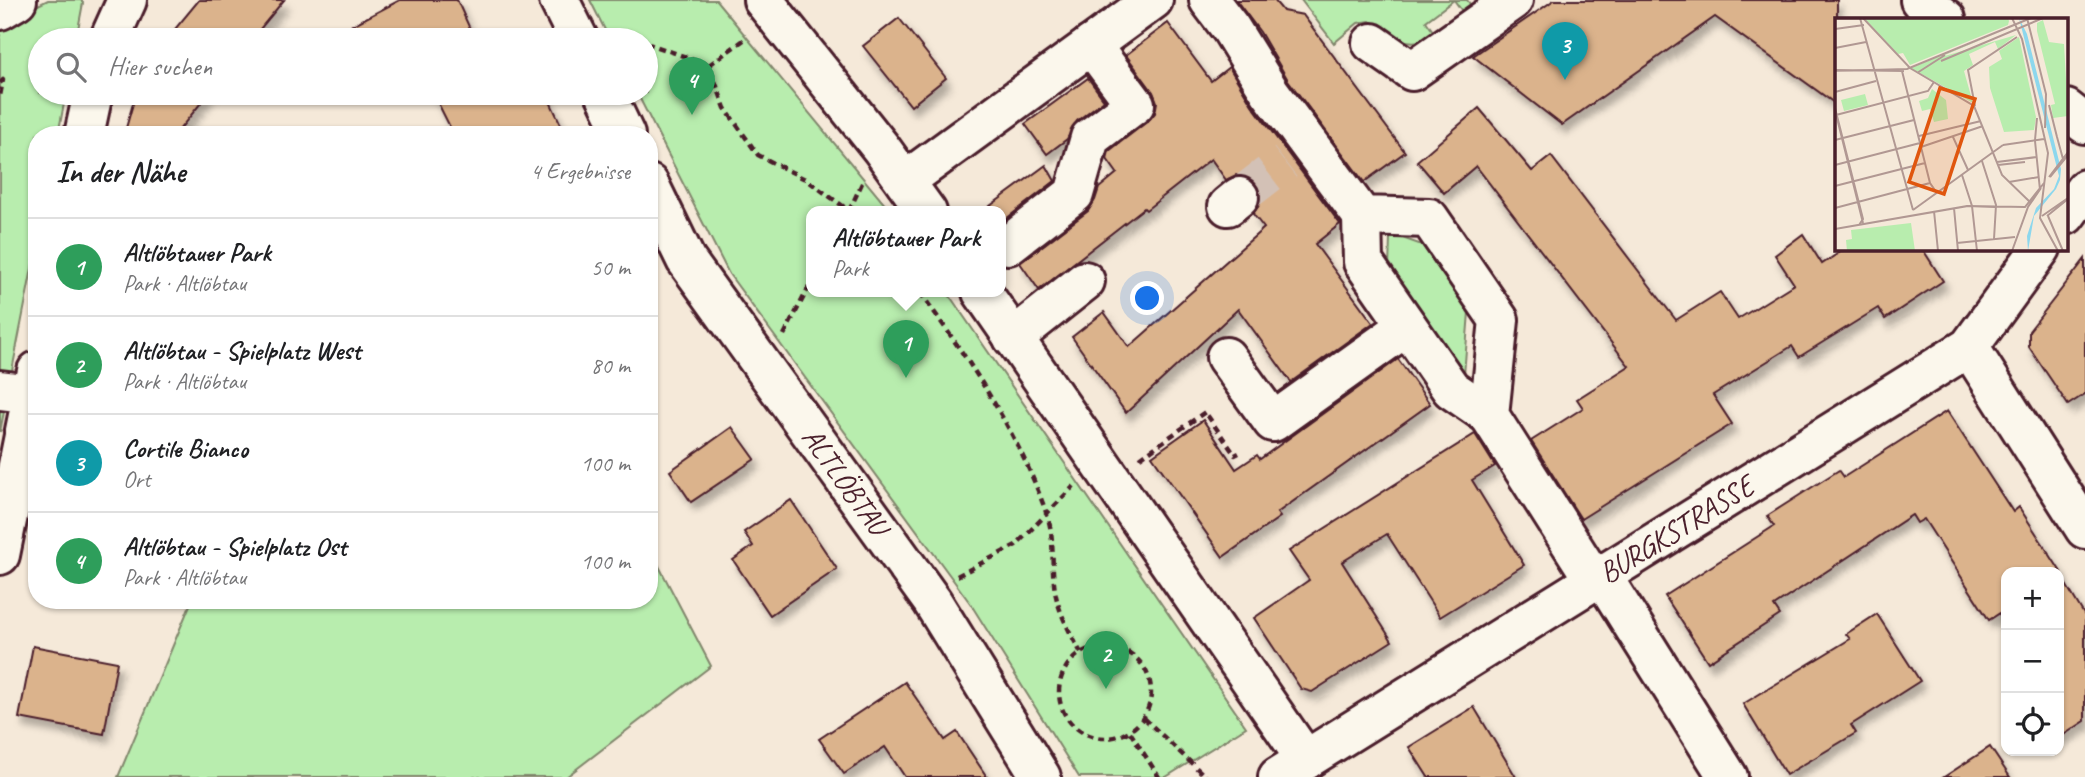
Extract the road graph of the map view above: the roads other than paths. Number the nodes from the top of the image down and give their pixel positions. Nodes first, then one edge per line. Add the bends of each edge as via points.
1 (17, 0) edge
2 (127, 0) edge
3 (559, 0) edge
4 (1153, 0) edge
5 (1209, 0) edge
6 (1513, 0) edge
7 (1920, 0) edge
8 (1961, 0) edge
9 (0, 10) edge
10 (758, 17) edge
11 (1945, 18) edge
12 (1947, 18) edge
13 (114, 28) edge
14 (573, 28) edge
15 (1372, 43) dead end
16 (1091, 45) junction
17 (91, 105) edge
18 (611, 105) edge
19 (2068, 111) edge
20 (2085, 124) edge
21 (87, 126) edge
22 (621, 126) edge
23 (905, 181) junction
24 (2085, 188) edge
25 (658, 202) edge
26 (923, 206) edge
27 (2068, 212) edge
28 (1362, 216) junction
29 (1008, 245) dead end
30 (2040, 250) edge
31 (1085, 281) dead end
32 (985, 297) edge
33 (1407, 326) junction
34 (1013, 338) junction
35 (1969, 346) junction
36 (1226, 357) dead end
37 (23, 385) edge
38 (1489, 415) junction
39 (2085, 529) edge
40 (0, 555) edge
41 (1598, 578) junction
42 (1292, 768) edge
43 (1041, 777) edge
44 (1728, 777) edge

1 - 9 street
2 - 13 street
3 - 14 street
4 - 16 street
5 - 28 street via 1270,92 1296,152
6 - 15 street via 1412,72
7 - 11 street
8 - 12 street
10 - 23 street
16 - 23 street
16 - 29 street via 1135,104 1090,138 1074,194
17 - 21 street
18 - 22 street
19 - 20 street
23 - 26 street
24 - 27 street
25 - 43 street, ALTLÖBTAU via 686,260 932,601
28 - 33 street via 1363,262
28 - 38 street via 1429,218 1499,320
30 - 35 street, BURGKSTRASSE
31 - 34 street
32 - 34 street
33 - 36 street via 1273,422
33 - 38 street via 1451,389
34 - 42 street via 1111,479
35 - 39 street
35 - 41 street, BURGKSTRASSE
37 - 40 street
38 - 41 street
41 - 42 street, BURGKSTRASSE
41 - 44 street

